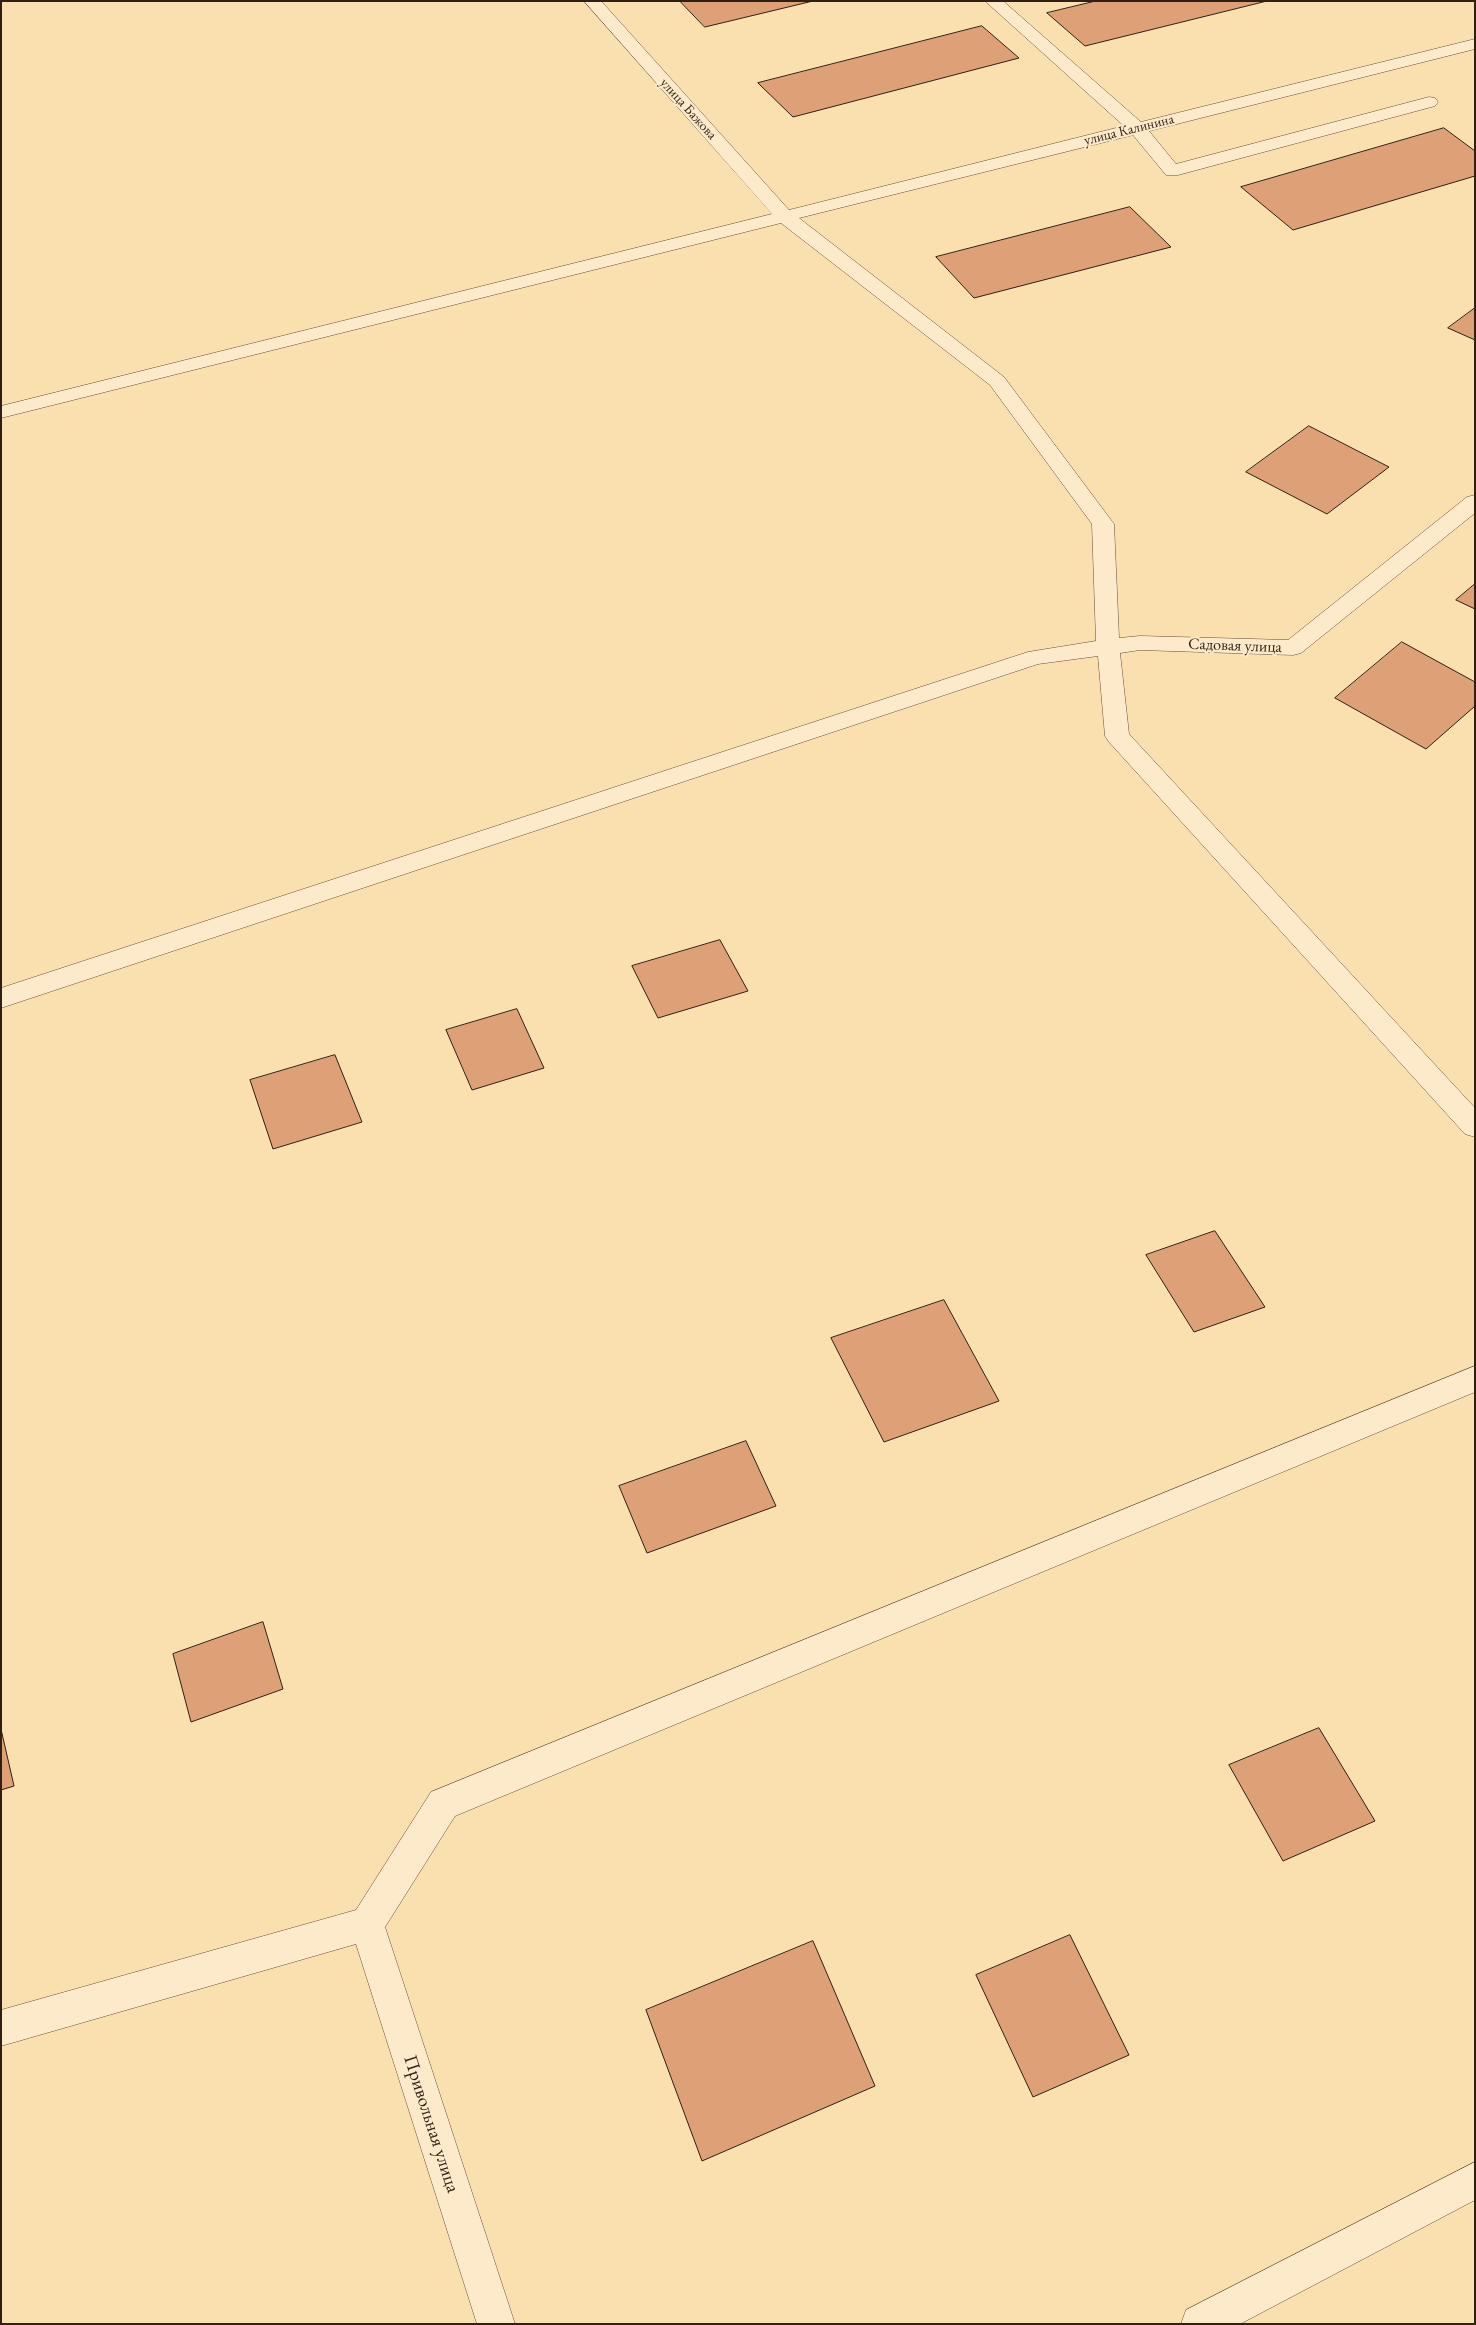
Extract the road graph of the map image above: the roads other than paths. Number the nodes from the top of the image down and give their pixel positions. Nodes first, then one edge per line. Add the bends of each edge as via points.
1 (592, 1) edge
2 (993, 1) edge
3 (1475, 44) edge
4 (1429, 102) dead end
5 (1137, 128) junction
6 (784, 216) junction
7 (1, 412) edge
8 (1475, 502) edge
9 (1108, 647) junction
10 (1, 998) edge
11 (1475, 1126) edge
12 (1475, 1379) edge
13 (367, 1924) junction
14 (1, 2028) edge
15 (1475, 2180) edge
16 (496, 2324) edge
17 (1200, 2324) edge

1 - 6 street, улица Бажова
2 - 5 street
3 - 5 street, улица Калинина
4 - 5 street via 1172,171
5 - 6 street, улица Калинина
6 - 7 street, улица Калинина
6 - 9 street, улица Бажова via 997,381 1103,524
8 - 9 street, Садовая улица via 1293,648 1140,643
9 - 10 street, Садовая улица via 1036,657
9 - 11 street, улица Бажова via 1117,736
12 - 13 street via 443,1804
13 - 14 street
13 - 16 street, Привольная улица
15 - 17 street

